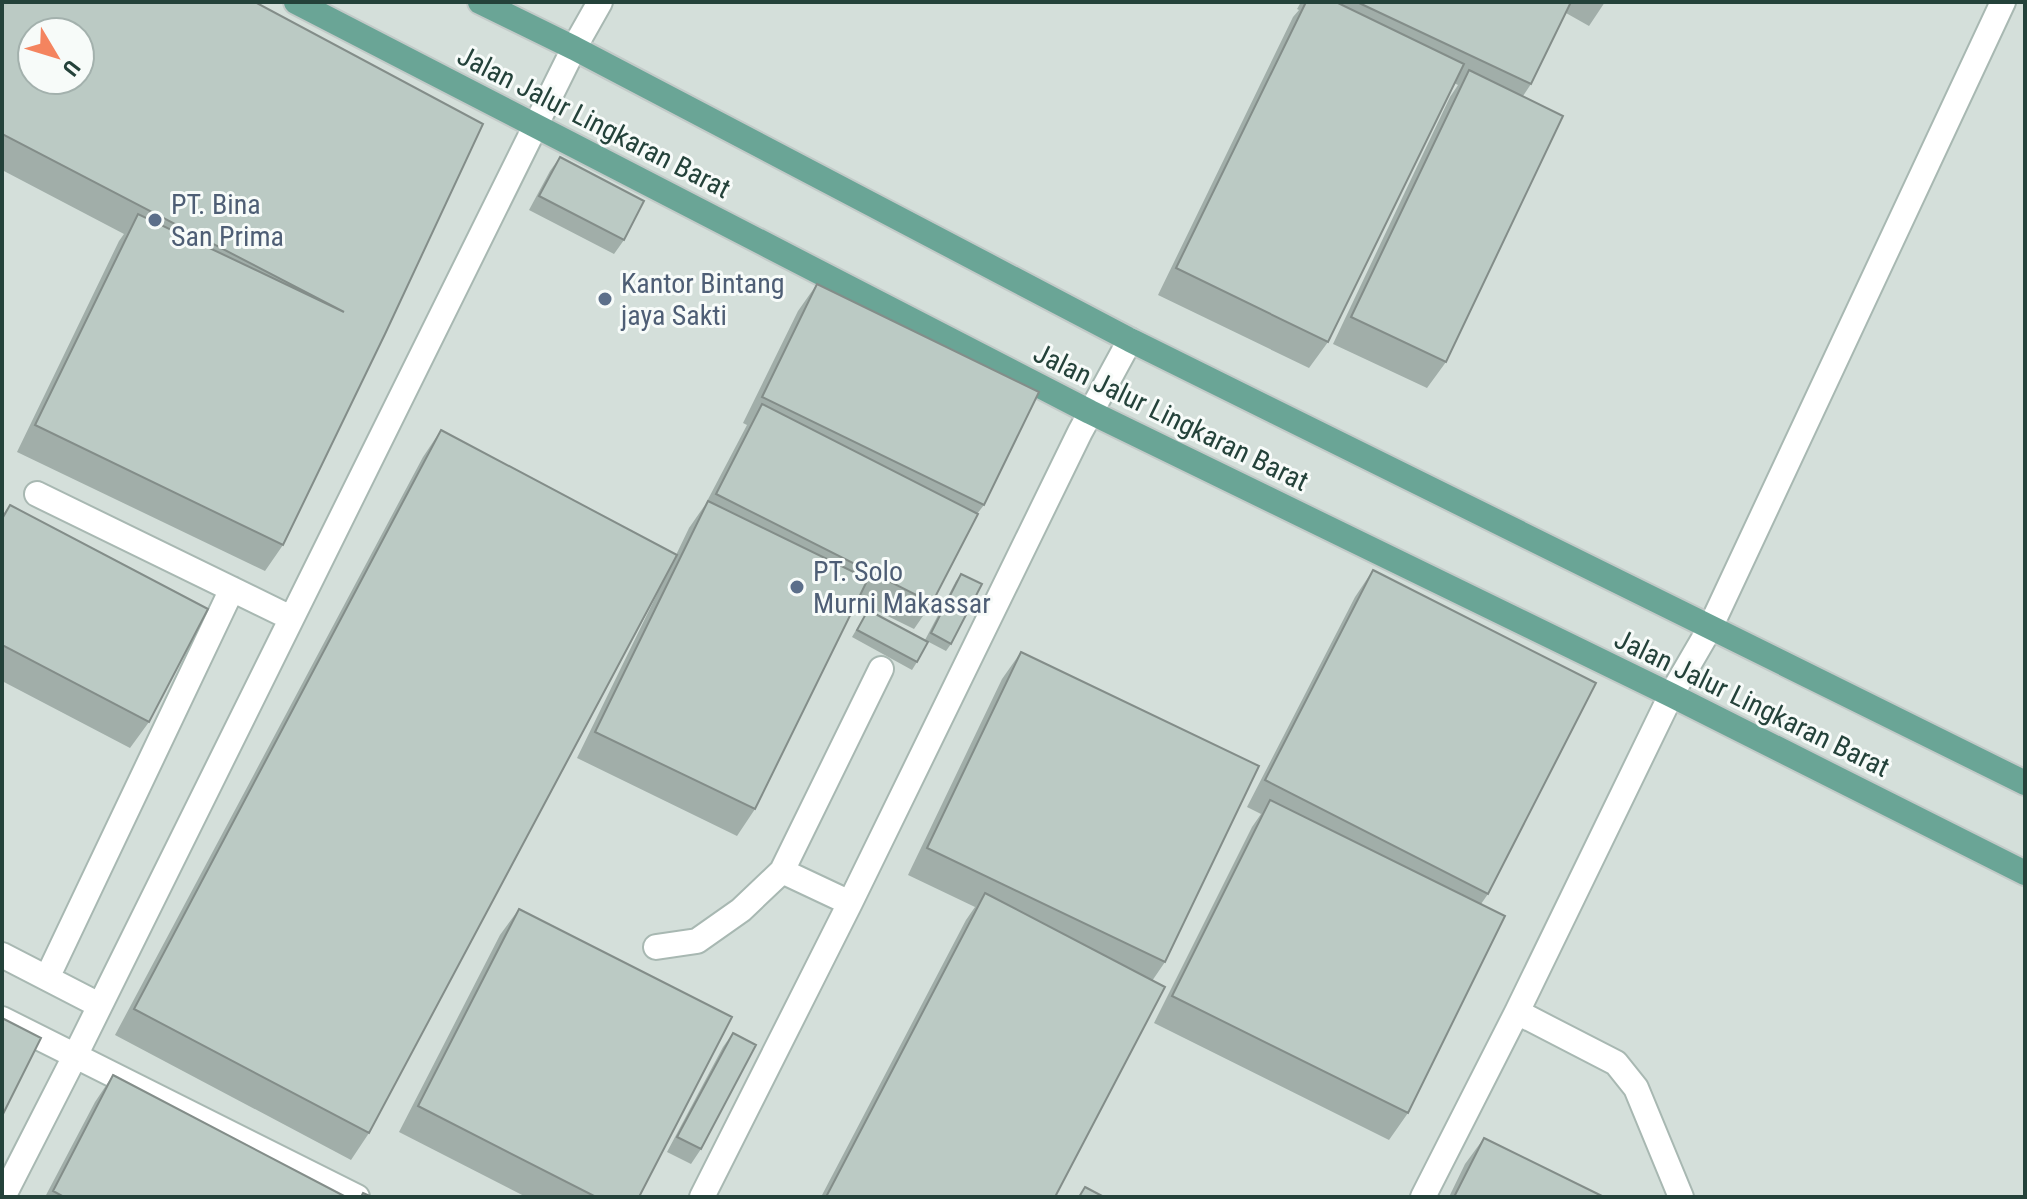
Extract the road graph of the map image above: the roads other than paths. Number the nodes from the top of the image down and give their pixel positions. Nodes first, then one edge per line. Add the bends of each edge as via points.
1 (296, 2) edge
2 (480, 2) edge
3 (600, 2) edge
4 (2003, 2) edge
5 (574, 48) junction
6 (536, 125) junction
7 (1130, 340) junction
8 (1090, 412) junction
9 (37, 494) dead end
10 (232, 589) junction
11 (291, 618) junction
12 (1710, 628) junction
13 (881, 669) dead end
14 (1671, 695) junction
15 (2025, 783) edge
16 (782, 871) junction
17 (2025, 873) edge
18 (850, 903) junction
19 (656, 947) dead end
20 (2, 955) edge
21 (47, 978) junction
22 (99, 1005) junction
23 (1517, 1012) junction
24 (2, 1019) edge
25 (75, 1056) junction
26 (3, 1197) edge
27 (357, 1197) edge
28 (702, 1197) edge
29 (1423, 1197) edge
30 (1681, 1197) edge

1 - 6 main road, Jalan Jalur Lingkaran Barat
2 - 5 main road, Jalan Jalur Lingkaran Barat
3 - 5 street
4 - 12 street
5 - 6 street
5 - 7 main road, Jalan Jalur Lingkaran Barat
6 - 8 main road, Jalan Jalur Lingkaran Barat
6 - 11 street
7 - 8 street
7 - 12 main road, Jalan Jalur Lingkaran Barat
8 - 14 main road, Jalan Jalur Lingkaran Barat
8 - 18 street
9 - 10 street
10 - 11 street
10 - 21 street
11 - 22 street
12 - 14 street
12 - 15 main road, Jalan Jalur Lingkaran Barat
13 - 16 street
14 - 17 main road, Jalan Jalur Lingkaran Barat
14 - 23 street
16 - 18 street
16 - 19 street via 741,910 697,941
18 - 28 street
20 - 21 street
21 - 22 street
22 - 25 street
23 - 29 street
23 - 30 street via 1616,1063 1636,1088
24 - 25 street
25 - 26 street
25 - 27 street

